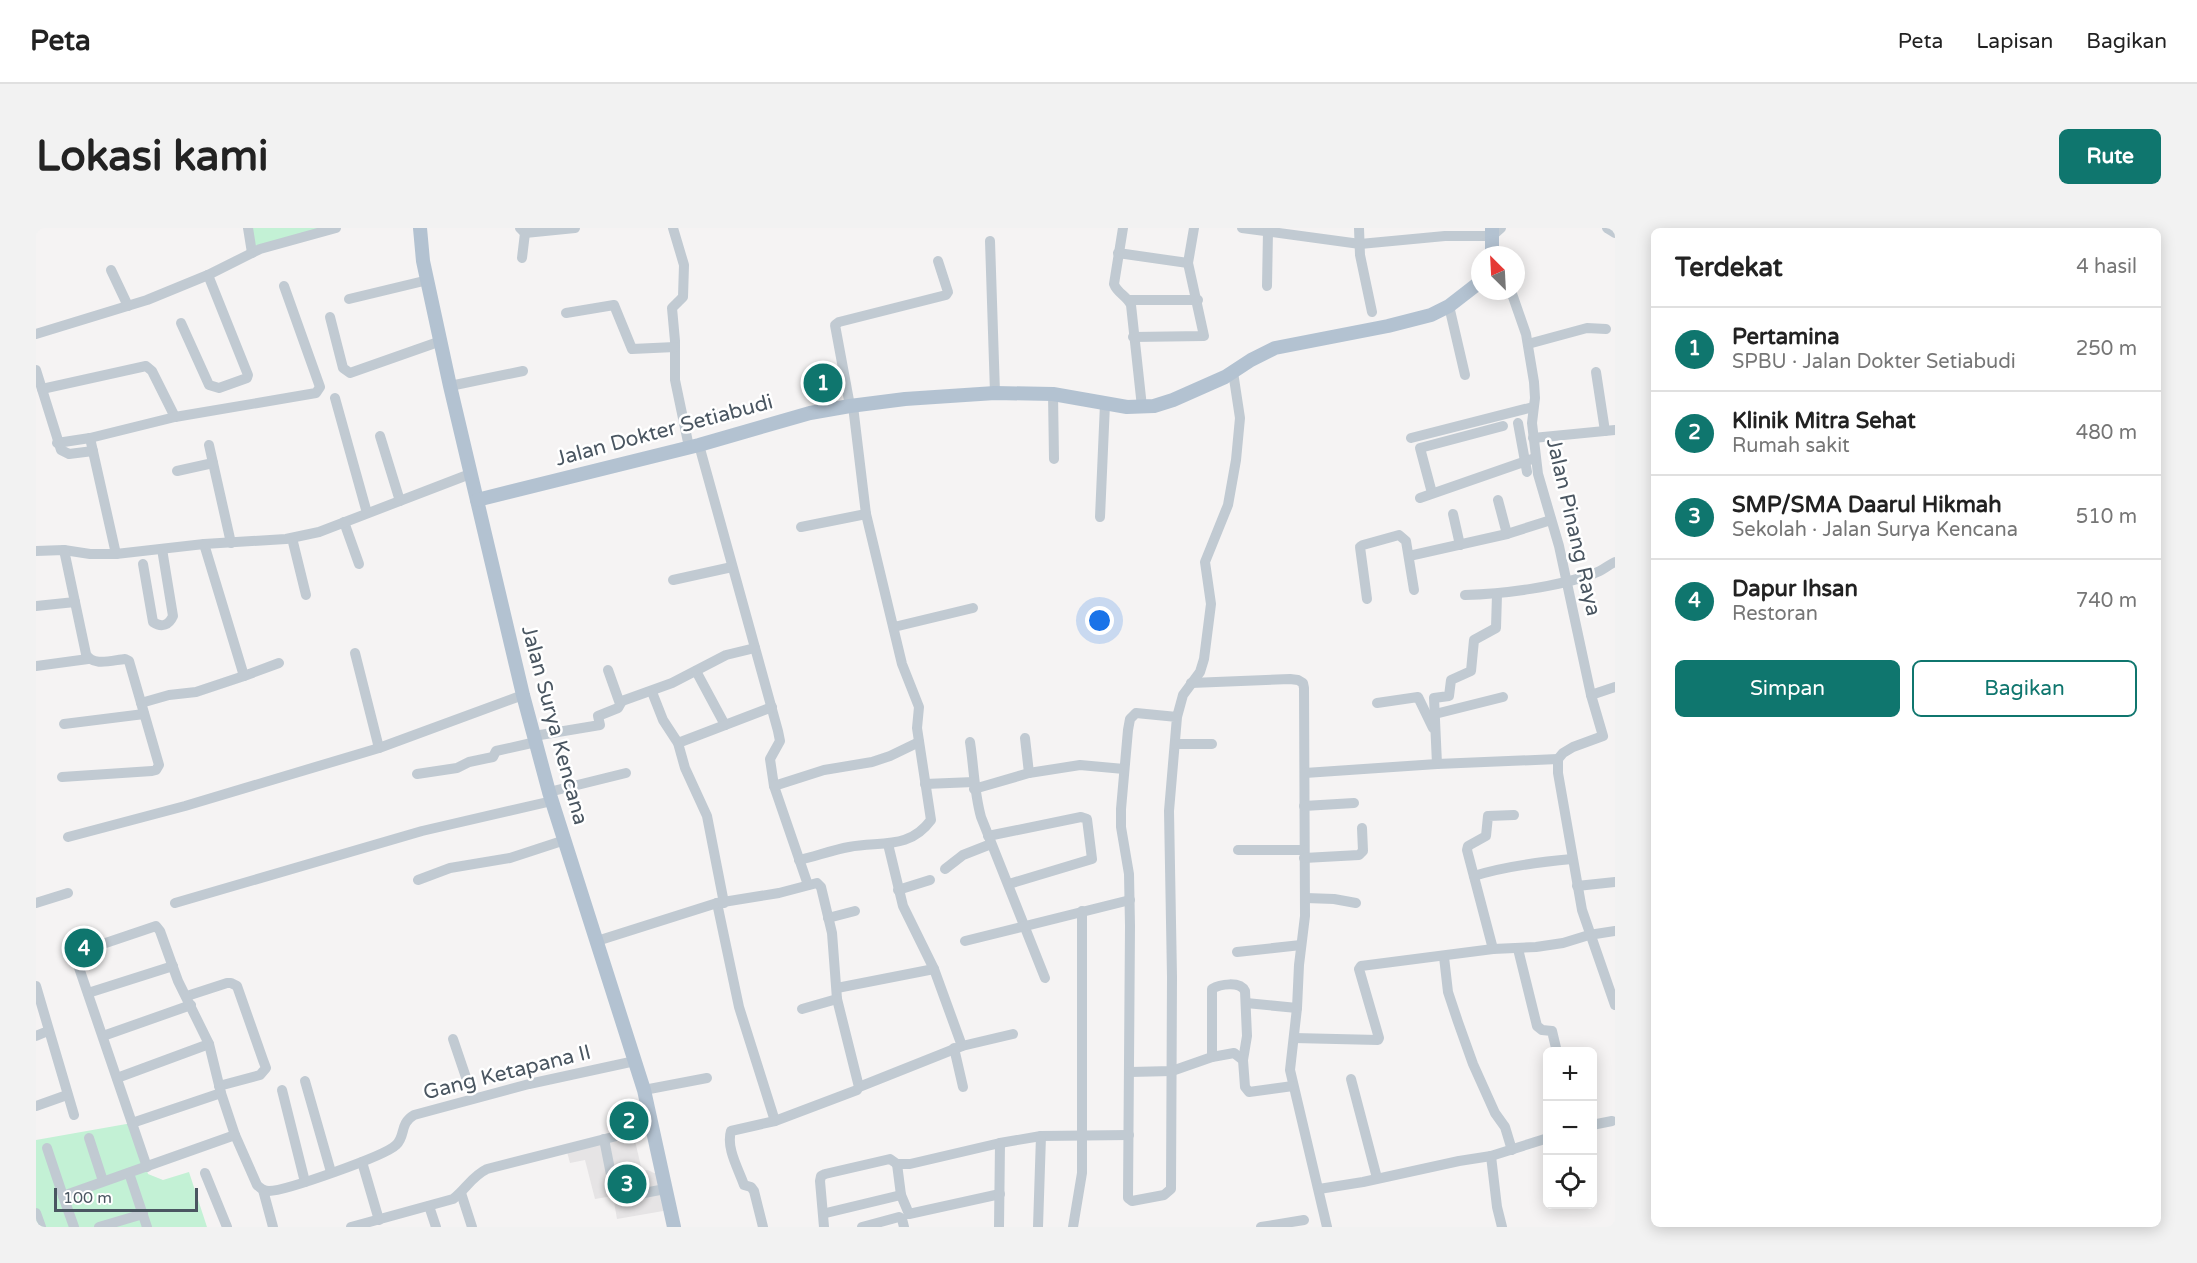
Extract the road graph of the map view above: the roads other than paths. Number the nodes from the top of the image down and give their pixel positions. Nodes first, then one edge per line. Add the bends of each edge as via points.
1 (248, 228) edge
2 (336, 228) edge
3 (420, 228) edge
4 (575, 228) edge
5 (673, 228) edge
6 (1123, 228) edge
7 (1194, 228) edge
8 (1249, 228) edge
9 (1359, 228) edge
10 (1607, 228) edge
11 (523, 230) edge
12 (1268, 231) junction
13 (1495, 231) edge
14 (1615, 233) edge
15 (990, 240) dead end
16 (1360, 244) junction
17 (1493, 246) edge
18 (252, 253) junction
19 (1118, 253) junction
20 (522, 258) dead end
21 (938, 261) dead end
22 (1188, 263) junction
23 (111, 270) dead end
24 (208, 275) junction
25 (428, 280) junction
26 (284, 286) dead end
27 (1267, 286) dead end
28 (1471, 289) edge
29 (349, 299) dead end
30 (1129, 300) junction
31 (1198, 300) junction
32 (1514, 300) edge
33 (128, 306) junction
34 (1449, 306) junction
35 (1372, 312) dead end
36 (566, 313) dead end
37 (330, 317) dead end
38 (182, 323) dead end
39 (1606, 329) dead end
40 (36, 334) edge
41 (1133, 337) junction
42 (441, 341) junction
43 (1528, 344) junction
44 (675, 348) junction
45 (36, 370) edge
46 (523, 371) dead end
47 (1596, 372) dead end
48 (1465, 375) dead end
49 (1234, 376) junction
50 (450, 386) junction
51 (42, 389) junction
52 (995, 393) junction
53 (1053, 394) junction
54 (335, 398) dead end
55 (1105, 404) junction
56 (852, 406) junction
57 (1142, 407) junction
58 (1533, 408) junction
59 (175, 417) junction
60 (1518, 423) dead end
61 (1503, 426) dead end
62 (1610, 430) edge
63 (380, 436) dead end
64 (90, 438) junction
65 (1411, 438) dead end
66 (1533, 438) junction
67 (57, 443) junction
68 (209, 445) dead end
69 (694, 446) junction
70 (93, 451) junction
71 (1054, 459) dead end
72 (213, 463) junction
73 (1529, 464) junction
74 (177, 471) dead end
75 (470, 474) junction
76 (1432, 493) junction
77 (1419, 498) dead end
78 (477, 500) junction
79 (1498, 500) dead end
80 (400, 501) junction
81 (367, 513) junction
82 (866, 514) junction
83 (1453, 514) dead end
84 (1100, 517) dead end
85 (1551, 520) junction
86 (345, 522) junction
87 (801, 527) dead end
88 (1507, 534) junction
89 (292, 538) junction
90 (231, 543) junction
91 (204, 544) junction
92 (1460, 545) junction
93 (162, 549) junction
94 (64, 550) junction
95 (36, 551) edge
96 (116, 554) junction
97 (1409, 556) junction
98 (1615, 562) edge
99 (143, 564) dead end
100 (359, 564) dead end
101 (732, 567) junction
102 (673, 580) dead end
103 (1567, 581) junction
104 (1414, 590) dead end
105 (1497, 594) junction
106 (306, 595) dead end
107 (1465, 595) dead end
108 (1367, 599) dead end
109 (75, 602) junction
110 (36, 606) edge
111 (973, 608) dead end
112 (894, 627) junction
113 (756, 648) junction
114 (355, 653) dead end
115 (88, 659) junction
116 (279, 663) dead end
117 (36, 666) edge
118 (608, 670) dead end
119 (696, 671) junction
120 (244, 676) junction
121 (1191, 683) junction
122 (1615, 687) edge
123 (652, 692) junction
124 (523, 695) junction
125 (1591, 695) junction
126 (1503, 697) dead end
127 (622, 701) junction
128 (1377, 704) dead end
129 (772, 707) junction
130 (143, 708) junction
131 (1435, 714) junction
132 (1177, 717) junction
133 (63, 724) dead end
134 (725, 725) junction
135 (1615, 732) edge
136 (1436, 733) junction
137 (1603, 736) junction
138 (1025, 738) dead end
139 (535, 739) junction
140 (919, 742) junction
141 (970, 742) dead end
142 (678, 743) junction
143 (1175, 744) junction
144 (1212, 744) dead end
145 (379, 748) junction
146 (1558, 759) junction
147 (1437, 764) junction
148 (1124, 769) junction
149 (626, 773) dead end
150 (1029, 773) junction
151 (1305, 773) junction
152 (417, 774) dead end
153 (62, 777) dead end
154 (925, 784) junction
155 (774, 786) junction
156 (974, 786) junction
157 (551, 797) junction
158 (1354, 803) dead end
159 (1304, 806) junction
160 (1514, 815) dead end
161 (1362, 828) dead end
162 (68, 837) dead end
163 (565, 840) junction
164 (989, 840) junction
165 (888, 844) junction
166 (1238, 850) dead end
167 (1304, 854) junction
168 (1572, 859) junction
169 (799, 860) junction
170 (945, 869) dead end
171 (1474, 876) junction
172 (418, 880) dead end
173 (930, 880) dead end
174 (1615, 882) edge
175 (814, 884) junction
176 (1009, 884) junction
177 (1577, 886) junction
178 (898, 890) junction
179 (68, 893) dead end
180 (1306, 898) junction
181 (1130, 900) junction
182 (36, 903) edge
183 (175, 903) dead end
184 (721, 903) junction
185 (1356, 903) dead end
186 (855, 911) dead end
187 (1082, 911) junction
188 (828, 918) junction
189 (1023, 926) junction
190 (1615, 931) edge
191 (1589, 935) junction
192 (597, 941) junction
193 (964, 941) dead end
194 (1301, 945) junction
195 (1493, 949) junction
196 (1518, 949) junction
197 (1237, 952) dead end
198 (1444, 957) junction
199 (173, 966) junction
200 (934, 969) junction
201 (1045, 978) dead end
202 (36, 986) edge
203 (88, 993) junction
204 (837, 993) junction
205 (189, 1001) junction
206 (1246, 1003) junction
207 (1615, 1005) edge
208 (1297, 1008) junction
209 (802, 1009) dead end
210 (48, 1031) junction
211 (1013, 1034) dead end
212 (36, 1036) edge
213 (103, 1036) junction
214 (1294, 1038) junction
215 (453, 1039) dead end
216 (209, 1044) junction
217 (958, 1047) junction
218 (1556, 1047) edge
219 (1212, 1057) junction
220 (1243, 1060) junction
221 (635, 1061) junction
222 (1172, 1071) junction
223 (1130, 1072) junction
224 (117, 1078) junction
225 (707, 1078) dead end
226 (1351, 1079) dead end
227 (305, 1081) dead end
228 (1293, 1086) junction
229 (859, 1087) junction
230 (963, 1087) dead end
231 (220, 1090) junction
232 (282, 1090) dead end
233 (644, 1090) junction
234 (67, 1095) junction
235 (473, 1098) junction
236 (36, 1106) edge
237 (74, 1115) dead end
238 (775, 1121) junction
239 (1614, 1122) edge
240 (132, 1123) junction
241 (1597, 1124) edge
242 (652, 1128) junction
243 (235, 1135) junction
244 (1082, 1135) junction
245 (1129, 1135) junction
246 (1041, 1136) junction
247 (89, 1138) dead end
248 (604, 1139) junction
249 (1543, 1140) edge
250 (1000, 1143) junction
251 (47, 1148) dead end
252 (1512, 1150) junction
253 (1491, 1156) junction
254 (362, 1162) junction
255 (897, 1164) junction
256 (147, 1167) junction
257 (129, 1173) junction
258 (205, 1173) dead end
259 (331, 1173) junction
260 (1377, 1178) junction
261 (103, 1181) junction
262 (305, 1182) junction
263 (665, 1189) junction
264 (1319, 1189) junction
265 (267, 1191) junction
266 (461, 1193) junction
267 (1000, 1194) junction
268 (901, 1195) junction
269 (63, 1196) junction
270 (429, 1206) junction
271 (826, 1212) dead end
272 (36, 1213) edge
273 (143, 1214) junction
274 (379, 1220) junction
275 (1304, 1220) dead end
276 (394, 1222) edge
277 (41, 1227) edge
278 (74, 1227) edge
279 (99, 1227) edge
280 (147, 1227) edge
281 (227, 1227) edge
282 (273, 1227) edge
283 (351, 1227) edge
284 (436, 1227) edge
285 (472, 1227) edge
286 (674, 1227) edge
287 (763, 1227) edge
288 (824, 1227) edge
289 (862, 1227) edge
290 (904, 1227) edge
291 (999, 1227) edge
292 (1038, 1227) edge
293 (1073, 1227) edge
294 (1262, 1227) edge
295 (1327, 1227) edge
296 (1502, 1227) edge

1 - 18 street
2 - 18 street
3 - 25 main road, Jalan Surya Kencana
4 - 11 street
5 - 44 street via 684,265 682,297 672,308
6 - 19 street
7 - 22 street
8 - 12 street
9 - 16 street
10 - 14 street
11 - 20 street
12 - 16 street
12 - 27 street
13 - 16 street
13 - 17 main road
15 - 52 street
16 - 35 street
18 - 24 street
19 - 22 street
19 - 30 street via 1114,284
21 - 56 street via 946,295 835,325
22 - 31 street
23 - 33 street
24 - 33 street
24 - 38 street via 247,378 219,388 209,385
25 - 29 street
25 - 42 main road, Jalan Surya Kencana
26 - 59 street via 319,391
28 - 34 main road, Jalan Dokter Setiabudi
30 - 31 street
30 - 41 street
31 - 41 street via 1204,336
32 - 43 street, Jalan Pinang Raya
33 - 40 street
34 - 48 street
34 - 49 main road, Jalan Dokter Setiabudi via 1404,323 1275,348 1251,360
36 - 44 street via 614,305 632,349
37 - 42 street via 343,368 350,373
39 - 43 street via 1587,328
41 - 57 street
42 - 50 main road, Jalan Surya Kencana
43 - 58 street, Jalan Pinang Raya
44 - 69 street via 675,380
45 - 51 street
46 - 50 street
47 - 62 street
49 - 57 main road, Jalan Dokter Setiabudi via 1173,400
49 - 121 street via 1240,418 1236,460 1228,505 1205,562 1210,614 1204,659
50 - 75 main road, Jalan Surya Kencana
51 - 59 street via 146,366
51 - 67 street
52 - 53 main road, Jalan Dokter Setiabudi
52 - 56 main road, Jalan Dokter Setiabudi
53 - 55 main road, Jalan Dokter Setiabudi
53 - 71 street
54 - 81 street
55 - 57 main road, Jalan Dokter Setiabudi
55 - 84 street
56 - 69 main road, Jalan Dokter Setiabudi via 810,413
56 - 82 street
58 - 65 street
58 - 66 street, Jalan Pinang Raya
59 - 64 street
60 - 73 street
61 - 76 street via 1420,448
62 - 66 street
63 - 80 street
64 - 67 street
64 - 70 street
66 - 73 street, Jalan Pinang Raya
67 - 70 street via 69,454
68 - 72 street
69 - 78 main road, Jalan Dokter Setiabudi
69 - 101 street
70 - 96 street
72 - 74 street
72 - 90 street
73 - 76 street
73 - 85 street, Jalan Pinang Raya
75 - 78 main road, Jalan Surya Kencana
75 - 80 street
76 - 77 street
78 - 124 main road, Jalan Surya Kencana
79 - 88 street
80 - 81 street
81 - 86 street
82 - 87 street
82 - 112 street
83 - 92 street
85 - 88 street
85 - 103 street, Jalan Pinang Raya
86 - 89 street
86 - 100 street
88 - 92 street
89 - 90 street
89 - 106 street
90 - 91 street
91 - 93 street
91 - 120 street
92 - 97 street
93 - 96 street
93 - 99 street via 174,616 168,624 153,622
94 - 95 street
94 - 96 street
94 - 109 street
97 - 104 street
97 - 108 street via 1406,541 1399,535 1363,545 1360,550
98 - 103 street via 1593,574
101 - 102 street
101 - 113 street
103 - 105 street
103 - 125 street, Jalan Pinang Raya
105 - 107 street
105 - 131 street via 1496,628 1474,640 1472,671 1451,680 1449,696 1434,698
109 - 110 street
109 - 115 street
111 - 112 street
112 - 140 street via 902,664 919,707
113 - 119 street via 726,655
113 - 129 street
114 - 145 street
115 - 117 street
115 - 130 street via 129,661
116 - 120 street
118 - 127 street
119 - 123 street
119 - 134 street
120 - 130 street via 196,692 169,695
121 - 132 street
121 - 151 street via 1290,679 1303,683
122 - 125 street
123 - 127 street
123 - 142 street
124 - 139 main road, Jalan Surya Kencana
124 - 145 street
125 - 137 street, Jalan Pinang Raya
126 - 131 street
127 - 139 street via 618,708 598,716 600,725
128 - 136 street via 1418,697
129 - 134 street
129 - 155 street via 780,741 770,759
130 - 133 street
130 - 153 street via 159,765 156,770
131 - 136 street
132 - 143 street
132 - 148 street via 1134,714 1130,719
134 - 142 street
135 - 137 street
136 - 147 street
137 - 146 street via 1573,747
138 - 150 street
139 - 152 street via 457,768
139 - 157 main road, Jalan Surya Kencana
140 - 154 street
140 - 155 street via 872,762 824,770
141 - 156 street
142 - 184 street via 707,816
143 - 144 street
143 - 222 street via 1169,811
145 - 162 street
146 - 147 street
146 - 168 street
147 - 151 street
148 - 150 street via 1080,765
148 - 181 street via 1121,827
149 - 157 street
150 - 156 street
151 - 159 street
154 - 156 street
154 - 165 street via 931,819 905,840
155 - 169 street
156 - 164 street
157 - 163 main road, Jalan Surya Kencana
157 - 183 street
158 - 159 street
159 - 167 street
160 - 171 street via 1490,815 1486,819 1486,836 1468,846
161 - 167 street via 1363,851 1359,855
163 - 172 street
163 - 192 main road, Jalan Surya Kencana
164 - 170 street
164 - 176 street
164 - 176 street via 1081,817 1087,819 1092,859
165 - 169 street via 848,847
165 - 178 street
166 - 167 street
167 - 180 street
168 - 171 street via 1517,865
168 - 177 street
169 - 175 street
171 - 195 street
173 - 178 street
174 - 177 street
175 - 184 street
175 - 188 street
176 - 189 street
177 - 191 street
178 - 200 street
179 - 182 street
180 - 185 street
180 - 194 street
181 - 187 street
181 - 223 street
184 - 192 street
184 - 238 street via 739,1007
186 - 188 street
187 - 189 street
187 - 244 street
188 - 204 street
189 - 193 street
189 - 201 street
190 - 191 street
191 - 196 street via 1563,944
191 - 207 street
192 - 221 main road, Jalan Surya Kencana
194 - 197 street
194 - 208 street
195 - 196 street
195 - 198 street
196 - 218 street via 1538,1026 1552,1031
198 - 214 street via 1360,967 1378,1040
198 - 252 street via 1448,992 1458,1022
199 - 203 street
199 - 203 street via 156,926 79,952 76,959
199 - 205 street
200 - 204 street
200 - 217 street
202 - 210 street
203 - 213 street
204 - 209 street
204 - 229 street
205 - 213 street
205 - 216 street
205 - 231 street via 227,982 237,986 260,1049 266,1068 263,1073
206 - 208 street
206 - 219 street via 1242,986 1212,987
206 - 220 street
208 - 214 street
210 - 212 street
210 - 234 street
211 - 217 street
213 - 224 street
214 - 228 street via 1290,1070
215 - 235 street
216 - 224 street
216 - 231 street
217 - 229 street
217 - 230 street
219 - 220 street via 1234,1053
219 - 222 street
220 - 228 street via 1245,1087 1249,1092
221 - 233 main road, Jalan Surya Kencana
221 - 235 street, Gang Ketapana II
222 - 223 street
222 - 245 street via 1171,1189 1164,1195 1140,1201 1128,1197
223 - 245 street
224 - 240 street
225 - 233 street
226 - 260 street
227 - 259 street
228 - 264 street
229 - 238 street
231 - 240 street
231 - 243 street
232 - 262 street
233 - 242 main road, Jalan Surya Kencana
234 - 236 street
234 - 237 street
235 - 254 street, Gang Ketapana II via 414,1115 404,1123 397,1145
238 - 287 street via 735,1128 729,1137 744,1185 754,1191
239 - 241 street
240 - 256 street
242 - 248 street
242 - 263 main road, Jalan Surya Kencana
243 - 256 street
243 - 265 street via 257,1185
244 - 245 street
244 - 246 street
244 - 293 street via 1082,1173
246 - 250 street
246 - 292 street
247 - 261 street
248 - 263 street via 618,1198
248 - 266 street via 487,1168 469,1181
249 - 252 street
250 - 255 street
250 - 267 street
251 - 269 street
252 - 253 street
253 - 260 street
253 - 296 street
254 - 259 street, Gang Ketapana II
254 - 274 street
255 - 268 street
255 - 288 street via 890,1159 822,1175
256 - 257 street
257 - 261 street
257 - 273 street
258 - 281 street
259 - 262 street, Gang Ketapana II
260 - 264 street
261 - 269 street
262 - 265 street, Gang Ketapana II
263 - 286 main road, Jalan Surya Kencana
264 - 295 street
265 - 282 street
266 - 270 street
266 - 285 street
267 - 268 street via 911,1214
267 - 291 street
268 - 271 street
269 - 278 street
270 - 276 street
270 - 284 street
272 - 277 street
273 - 279 street
273 - 280 street
274 - 276 street
274 - 283 street
275 - 294 street
289 - 290 street via 899,1217

